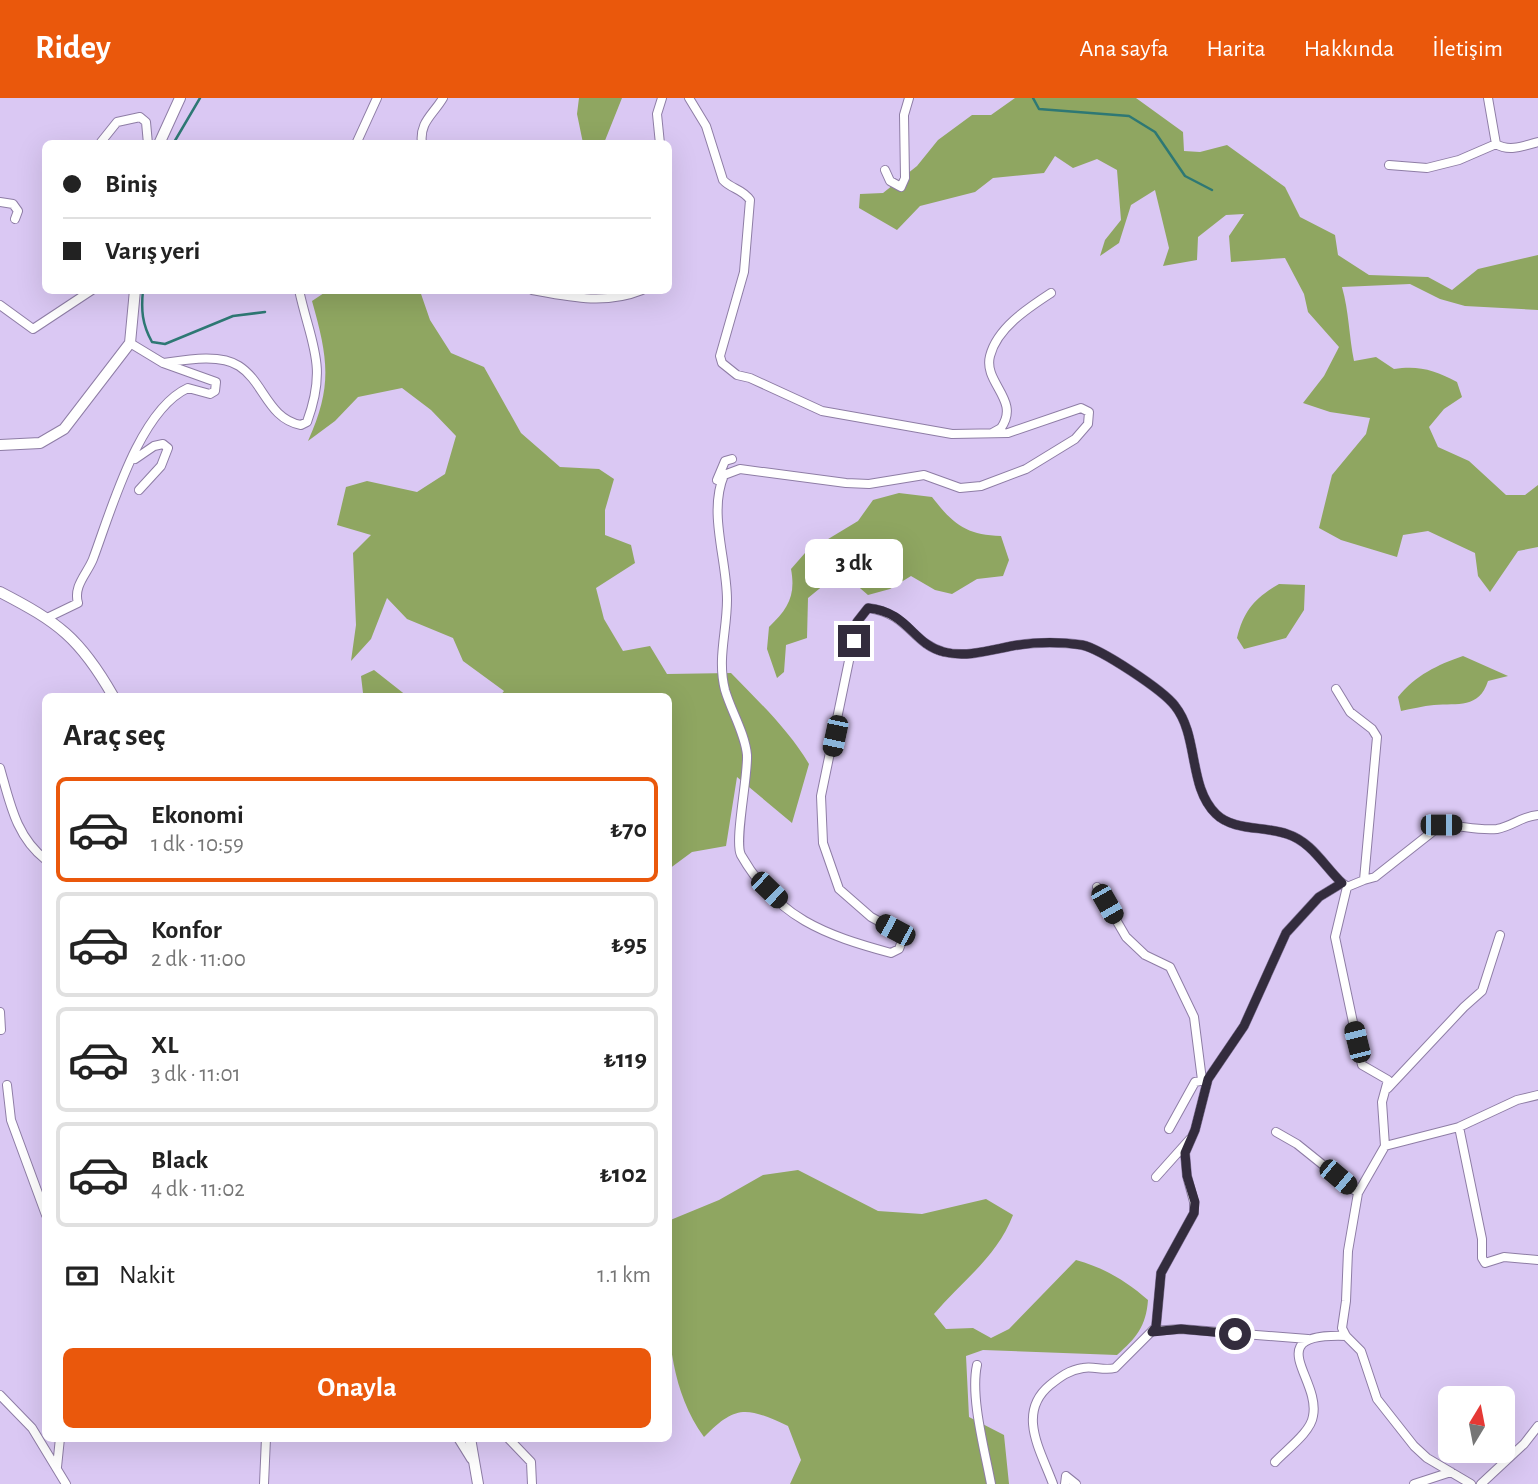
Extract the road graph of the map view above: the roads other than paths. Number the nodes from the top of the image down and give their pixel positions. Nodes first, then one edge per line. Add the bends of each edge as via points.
1 (180, 98) edge
2 (377, 98) edge
3 (443, 98) edge
4 (662, 98) edge
5 (689, 98) edge
6 (909, 98) edge
7 (1488, 98) edge
8 (103, 140) edge
9 (148, 140) edge
10 (161, 140) edge
11 (358, 140) edge
12 (422, 140) edge
13 (660, 140) edge
14 (1538, 142) edge
15 (1496, 144) junction
16 (1389, 165) dead end
17 (885, 170) dead end
18 (0, 202) edge
19 (15, 219) dead end
20 (1051, 293) dead end
21 (86, 294) edge
22 (135, 294) edge
23 (300, 294) edge
24 (554, 294) edge
25 (630, 294) edge
26 (0, 305) edge
27 (130, 342) junction
28 (163, 363) junction
29 (989, 434) junction
30 (0, 445) edge
31 (732, 459) dead end
32 (133, 460) junction
33 (139, 490) dead end
34 (716, 494) junction
35 (0, 592) edge
36 (49, 617) junction
37 (1336, 689) dead end
38 (111, 693) edge
39 (0, 768) edge
40 (1538, 815) edge
41 (42, 857) edge
42 (1364, 880) junction
43 (1344, 885) junction
44 (1097, 887) dead end
45 (1500, 935) dead end
46 (0, 1012) edge
47 (1, 1030) edge
48 (1205, 1080) junction
49 (7, 1085) dead end
50 (1388, 1088) junction
51 (1538, 1095) edge
52 (1460, 1127) junction
53 (1169, 1129) dead end
54 (1276, 1132) dead end
55 (1192, 1137) junction
56 (1385, 1146) junction
57 (1156, 1177) dead end
58 (1357, 1193) junction
59 (42, 1204) edge
60 (1538, 1260) edge
61 (1152, 1332) junction
62 (1346, 1336) junction
63 (1308, 1339) junction
64 (977, 1365) dead end
65 (0, 1395) edge
66 (1538, 1426) edge
67 (60, 1442) edge
68 (266, 1442) edge
69 (461, 1442) edge
70 (471, 1442) edge
71 (512, 1442) edge
72 (1275, 1462) dead end
73 (475, 1465) junction
74 (57, 1467) junction
75 (1451, 1472) junction
76 (476, 1483) edge
77 (66, 1484) edge
78 (264, 1484) edge
79 (532, 1484) edge
80 (991, 1484) edge
81 (1053, 1484) edge
82 (1065, 1484) edge
83 (1076, 1484) edge
84 (1413, 1484) edge
85 (1471, 1484) edge
86 (1481, 1484) edge

1 - 10 main road
2 - 11 street
3 - 12 street via 428,115
4 - 13 street via 657,114
5 - 29 street via 706,126 723,180 750,200 740,296 723,338 722,363 737,376 822,411 952,434
6 - 17 street via 901,187 890,181
7 - 15 street
8 - 9 street via 117,122 140,117 146,122
14 - 15 street via 1516,148
15 - 16 street via 1427,168
18 - 19 street via 13,204 18,211
20 - 29 street via 1014,320 990,355 1008,413 1001,428
21 - 26 street via 33,329
22 - 27 main road
23 - 28 street via 319,372 307,422 294,424 275,412 252,377 237,364 189,359
24 - 25 street via 586,300
27 - 28 street
27 - 30 main road via 64,429 40,443
28 - 32 street via 200,374 216,382 216,387 210,394 188,387 180,391 152,422
29 - 34 street via 1008,433 1081,408 1089,412 1088,424 1076,439 1026,469 982,486 960,488 924,475 869,484 740,469 724,475
31 - 34 street via 724,461
32 - 33 street via 154,446 163,444 168,449 161,466
32 - 36 street via 77,590 78,603
34 - 43 street via 727,600 720,659 747,760 739,851 755,877 796,917 828,935 891,953 899,950 902,941 895,930 871,917 839,889 823,843 821,796 857,622 868,608 898,616 930,647 943,652 1022,644 1084,645 1126,668 1174,704 1184,722 1203,793 1216,814 1232,824 1303,841
35 - 36 main road
36 - 38 main road via 76,641
37 - 42 street via 1350,712 1377,737
39 - 41 street via 21,834
40 - 42 street via 1522,816 1495,829 1441,825 1375,877
42 - 43 street
43 - 48 street via 1319,897 1286,933 1244,1026
43 - 50 street via 1335,937 1341,976 1362,1065 1388,1080
44 - 48 street via 1126,937 1145,955 1170,967 1194,1017
45 - 50 street via 1482,991
46 - 47 street
48 - 53 street via 1195,1082
48 - 55 street
49 - 59 street via 11,1120
50 - 56 street via 1382,1101
51 - 52 street
52 - 56 street
52 - 60 street via 1482,1258 1485,1263 1504,1257
54 - 58 street
55 - 57 street
55 - 61 street via 1185,1153 1194,1213 1161,1273
56 - 58 street
58 - 62 street via 1342,1321
61 - 63 street via 1181,1329
61 - 81 street via 1115,1367 1084,1367 1065,1373 1042,1392 1031,1424
62 - 63 street
62 - 75 street via 1361,1351 1377,1399 1414,1446
63 - 72 street via 1298,1357 1314,1413 1311,1425
64 - 80 street via 979,1416
65 - 74 street via 32,1428
66 - 86 street
67 - 74 street
68 - 78 street
69 - 73 street
70 - 73 main road
71 - 79 street via 531,1462
73 - 76 main road
74 - 77 street
75 - 84 street
75 - 85 street
82 - 83 street via 1066,1476

